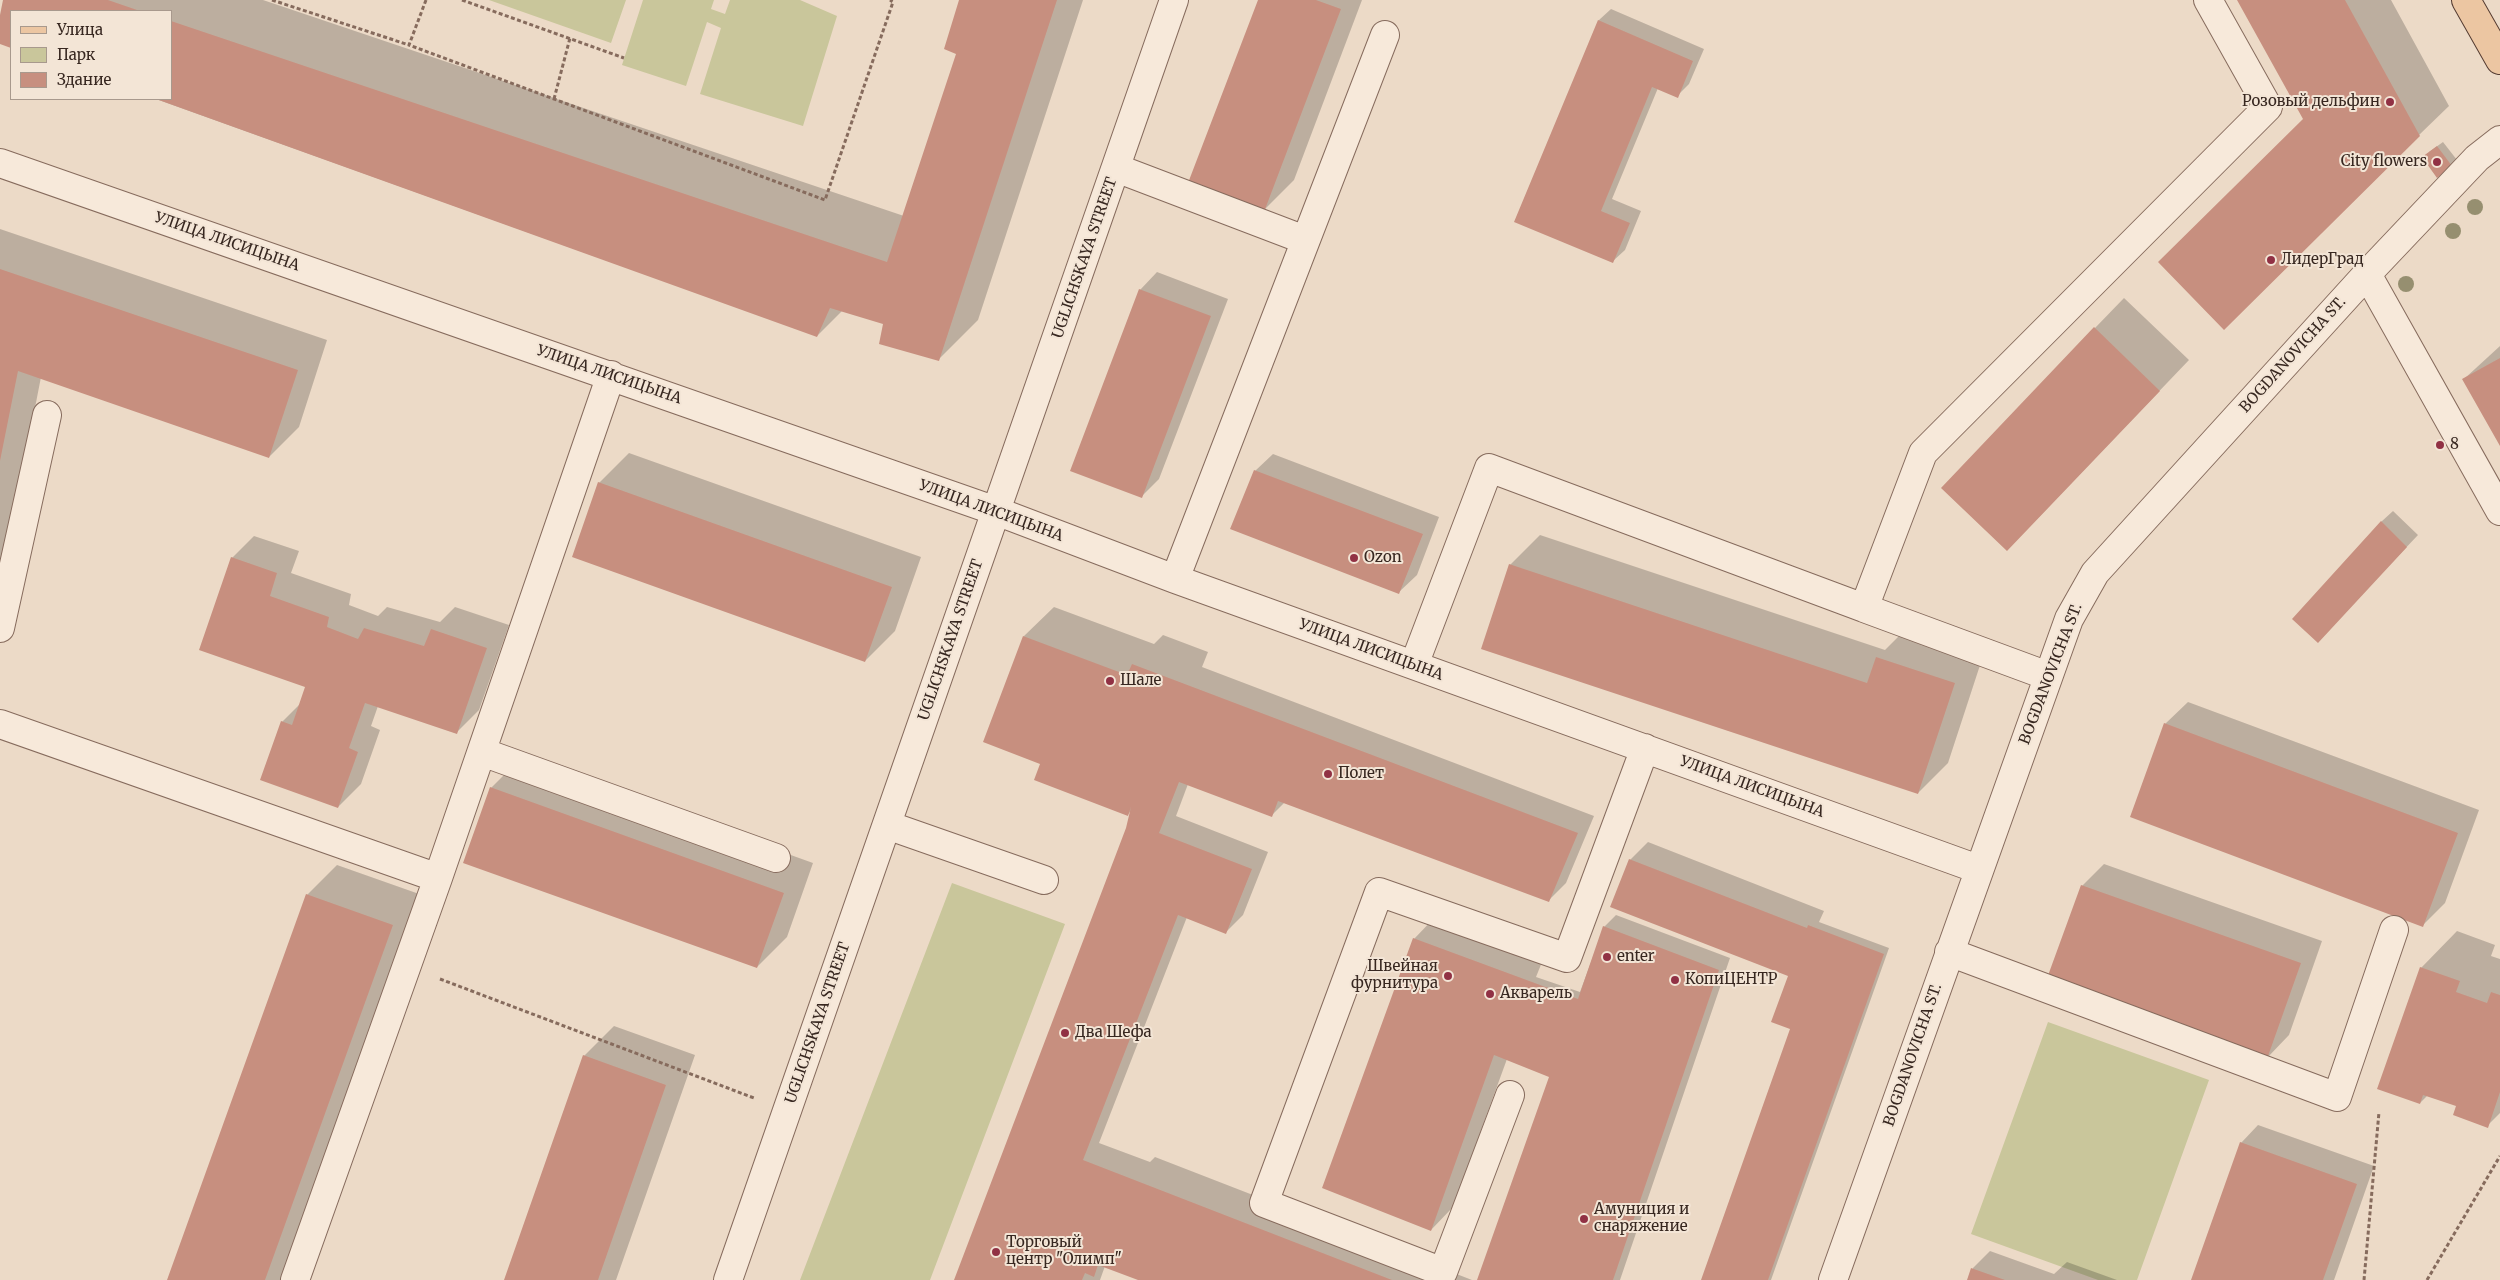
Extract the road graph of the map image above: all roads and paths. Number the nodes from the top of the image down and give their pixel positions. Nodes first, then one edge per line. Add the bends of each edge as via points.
1 (272, 0) edge
2 (426, 0) edge
3 (462, 0) edge
4 (890, 0) edge
5 (1174, 0) edge
6 (2208, 0) edge
7 (2466, 0) edge
8 (284, 2) edge
9 (1385, 36) dead end
10 (570, 38) junction
11 (409, 45) junction
12 (624, 58) dead end
13 (2500, 60) edge
14 (554, 99) junction
15 (2500, 140) edge
16 (0, 163) edge
17 (1116, 168) junction
18 (1305, 240) junction
19 (2367, 274) junction
20 (611, 376) junction
21 (47, 415) dead end
22 (996, 511) junction
23 (2500, 511) edge
24 (1176, 579) junction
25 (1864, 608) junction
26 (0, 628) edge
27 (1414, 665) junction
28 (2048, 676) junction
29 (0, 724) edge
30 (1644, 748) junction
31 (482, 752) junction
32 (887, 825) junction
33 (776, 858) dead end
34 (1978, 869) junction
35 (438, 878) junction
36 (1044, 880) dead end
37 (2394, 930) dead end
38 (1949, 952) junction
39 (407, 966) junction
40 (1510, 1095) dead end
41 (787, 1111) junction
42 (2379, 1112) dead end
43 (2500, 1156) edge
44 (295, 1280) edge
45 (728, 1280) edge
46 (1833, 1280) edge
47 (2364, 1280) edge
48 (2427, 1280) edge

1 - 8 path
2 - 11 path
3 - 10 path
4 - 14 path via 893,2 825,200
5 - 17 street, UGLICHSKAYA STREET
6 - 25 street via 2268,107 1923,453
7 - 13 main road
8 - 11 path
9 - 18 street
10 - 12 path
10 - 14 path
11 - 14 path
15 - 19 street, BOGDANOVICHA ST. via 2477,158
16 - 20 street, УЛИЦА ЛИСИЦЫНА
17 - 18 street
17 - 22 street, UGLICHSKAYA STREET
18 - 24 street
19 - 23 street
19 - 28 street, BOGDANOVICHA ST. via 2095,573 2069,619
20 - 22 street, УЛИЦА ЛИСИЦЫНА
20 - 31 street
21 - 26 street
22 - 24 street, УЛИЦА ЛИСИЦЫНА
22 - 32 street, UGLICHSKAYA STREET
24 - 27 street, УЛИЦА ЛИСИЦЫНА
25 - 27 street via 1489,468
25 - 28 street
27 - 30 street, УЛИЦА ЛИСИЦЫНА
28 - 34 street, BOGDANOVICHA ST.
29 - 35 street
30 - 34 street, УЛИЦА ЛИСИЦЫНА
30 - 40 street via 1567,958 1379,892 1264,1203 1443,1272
31 - 33 street
31 - 35 street
32 - 36 street
32 - 41 street, UGLICHSKAYA STREET
34 - 38 street, BOGDANOVICHA ST.
35 - 39 street
37 - 38 street via 2337,1096
38 - 46 street, BOGDANOVICHA ST.
39 - 41 path
39 - 44 street
41 - 45 street, UGLICHSKAYA STREET
42 - 47 path
43 - 48 path

